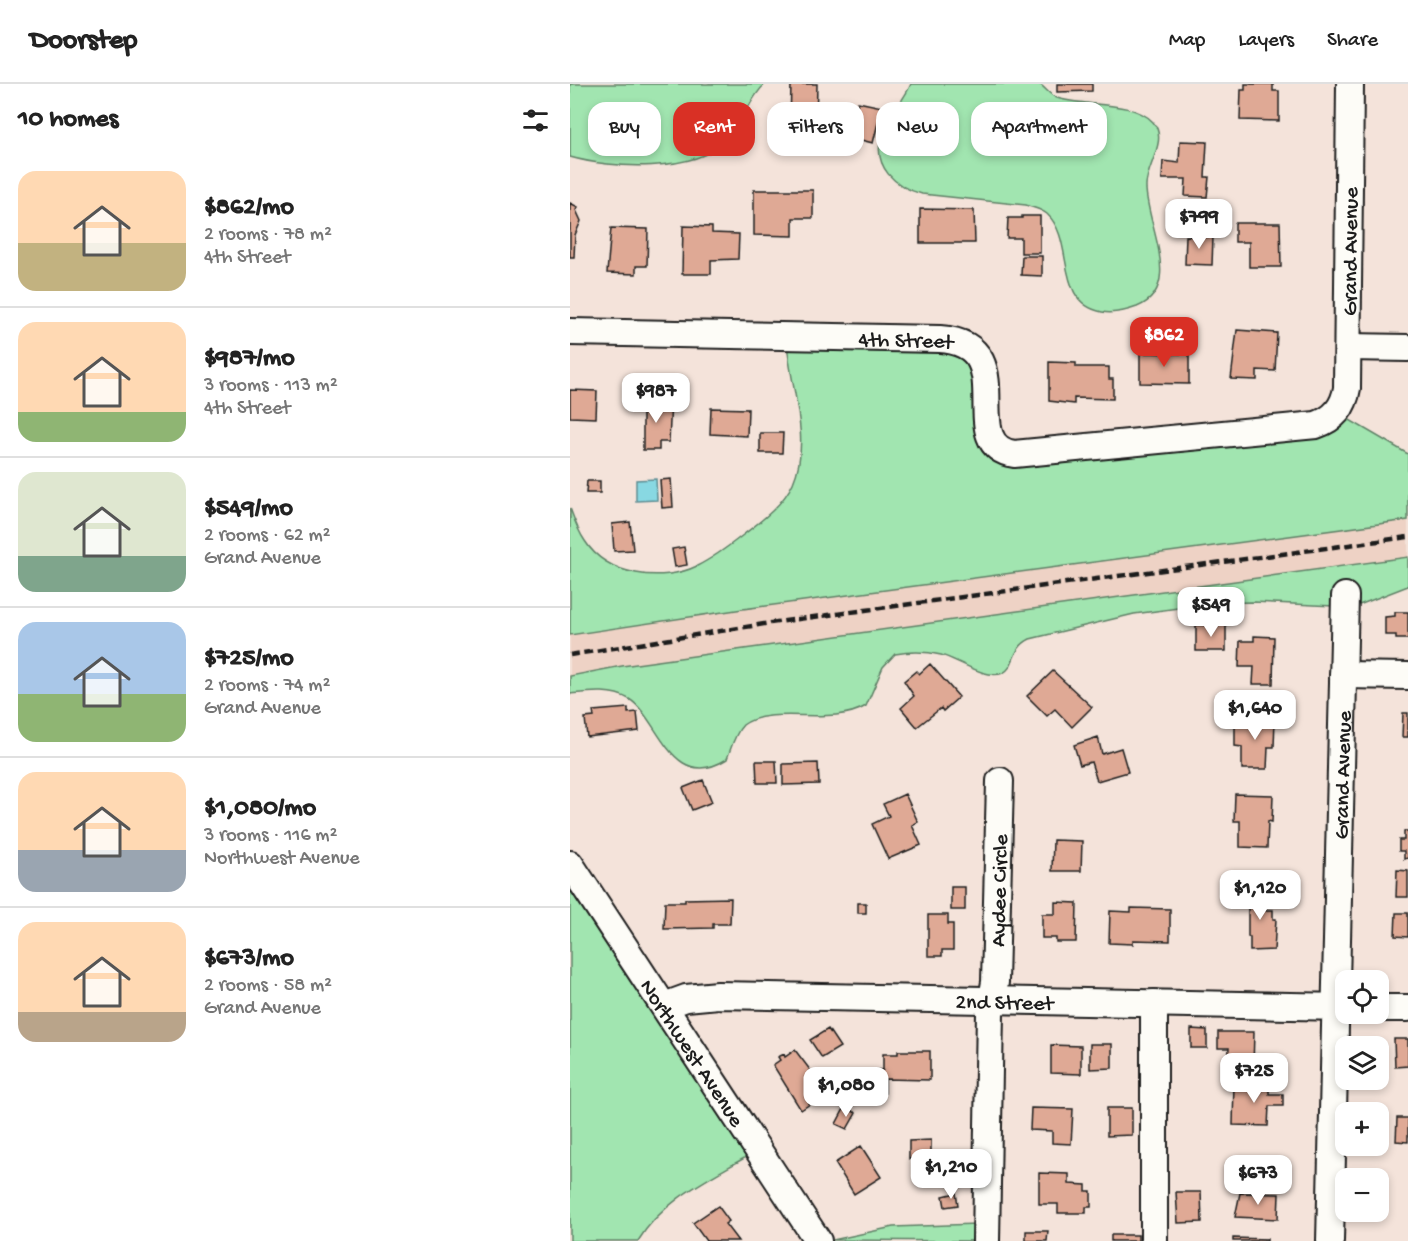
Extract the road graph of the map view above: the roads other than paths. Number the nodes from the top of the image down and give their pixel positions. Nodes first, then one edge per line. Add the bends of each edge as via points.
1 (1350, 84) edge
2 (570, 332) edge
3 (1348, 347) junction
4 (1408, 348) edge
5 (1335, 415) joint
6 (1345, 596) dead end
7 (1343, 675) junction
8 (1408, 676) edge
9 (1000, 781) dead end
10 (570, 864) edge
11 (1340, 970) edge
12 (992, 1000) junction
13 (1154, 1003) junction
14 (664, 1006) junction
15 (1335, 1007) edge
16 (1389, 1008) edge
17 (1408, 1008) edge
18 (1339, 1024) edge
19 (818, 1241) edge
20 (986, 1241) edge
21 (1154, 1241) edge
22 (1330, 1241) edge

1 - 3 street, Grand Avenue
2 - 5 street, 4th Street via 958,342 973,350 983,364 990,439 1000,449 1014,454 1306,427
3 - 4 street
3 - 5 street, Grand Avenue via 1347,388
6 - 7 street, Grand Avenue
7 - 8 street
7 - 11 street, Grand Avenue
9 - 12 street, Aydee Circle via 996,980
10 - 14 street, Northwest Avenue
12 - 13 street, 2nd Street
12 - 14 street, 2nd Street via 718,995 686,998
12 - 20 street, Aydee Circle
13 - 15 street, 2nd Street
13 - 21 street
14 - 19 street, Northwest Avenue
16 - 17 street
18 - 22 street, Grand Avenue

